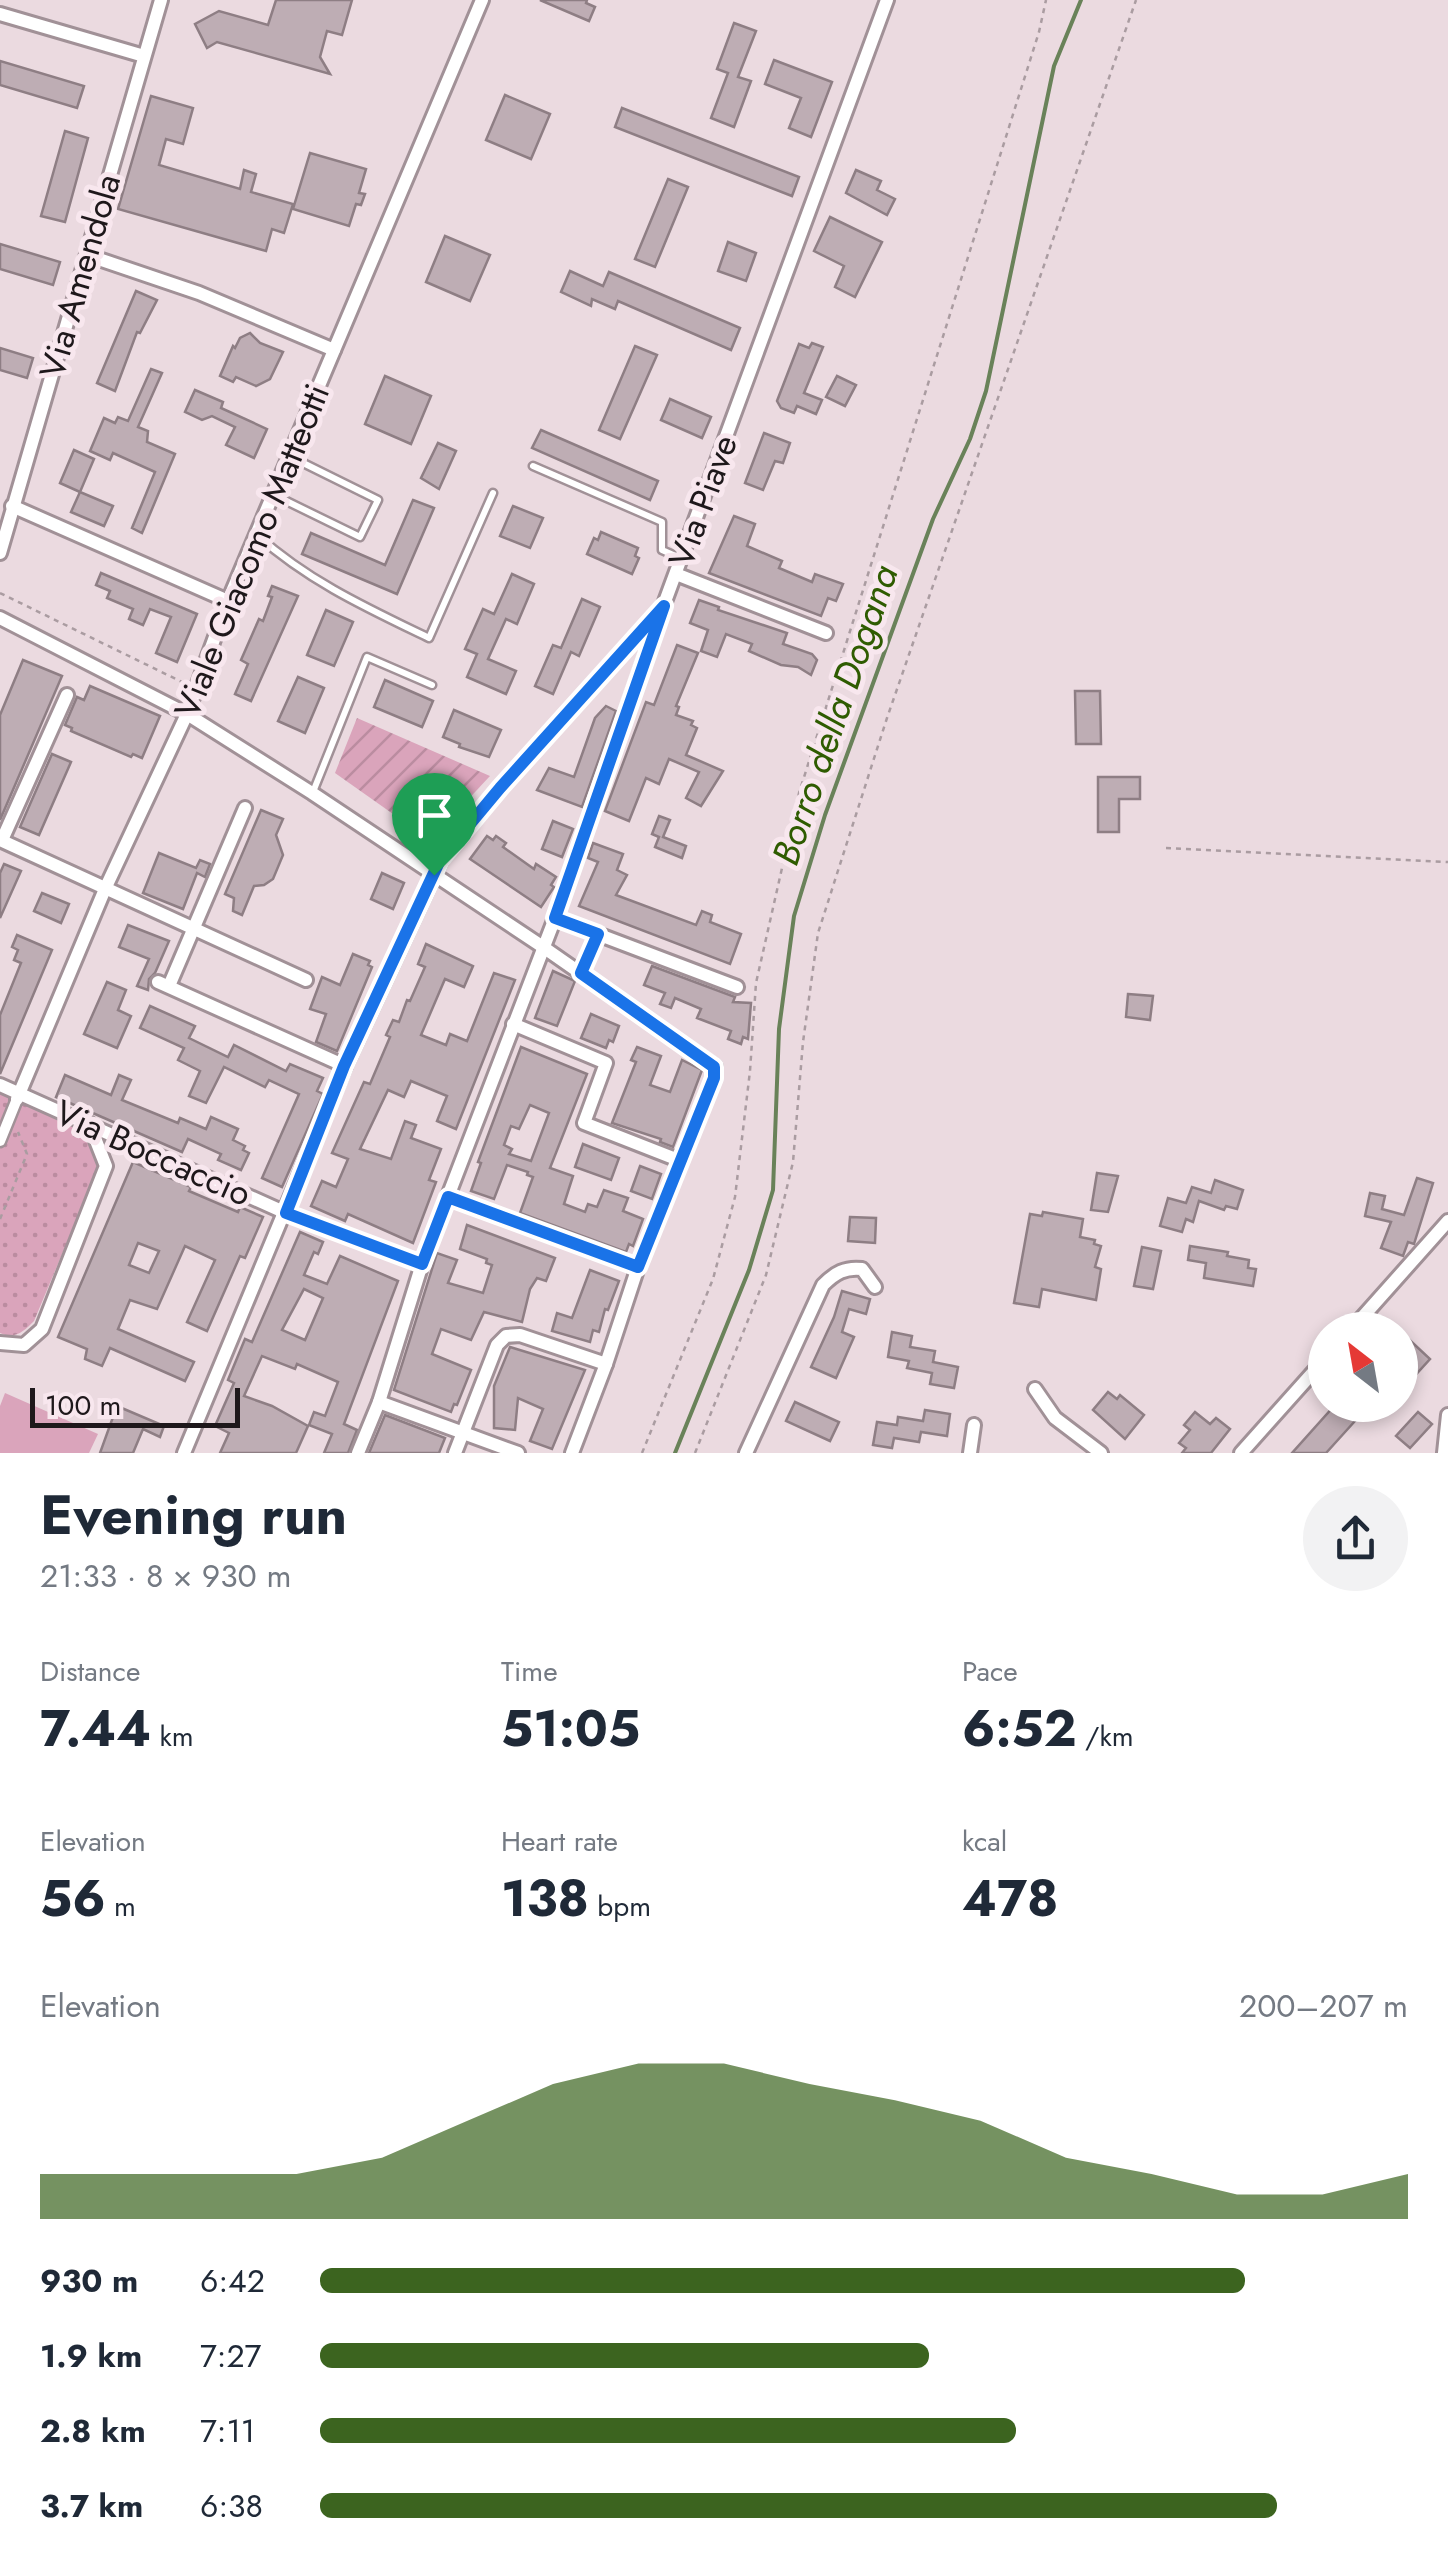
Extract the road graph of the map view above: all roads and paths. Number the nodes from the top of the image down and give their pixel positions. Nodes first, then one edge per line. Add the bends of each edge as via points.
1 (160, 0) edge
2 (482, 0) edge
3 (887, 0) edge
4 (1046, 0) edge
5 (1136, 0) edge
6 (0, 14) edge
7 (144, 56) junction
8 (87, 254) junction
9 (334, 350) junction
10 (290, 456) junction
11 (533, 466) dead end
12 (493, 493) dead end
13 (273, 494) junction
14 (6, 504) edge
15 (256, 534) junction
16 (0, 553) edge
17 (682, 559) junction
18 (676, 574) junction
19 (0, 594) edge
20 (228, 601) junction
21 (664, 606) junction
22 (0, 618) edge
23 (826, 632) dead end
24 (182, 682) dead end
25 (432, 685) dead end
26 (67, 695) dead end
27 (186, 714) junction
28 (312, 793) junction
29 (244, 808) dead end
30 (1, 840) edge
31 (1166, 848) dead end
32 (1448, 862) edge
33 (434, 875) junction
34 (105, 890) junction
35 (555, 918) junction
36 (194, 928) junction
37 (598, 934) junction
38 (543, 947) junction
39 (581, 973) junction
40 (306, 980) dead end
41 (737, 987) dead end
42 (513, 1024) junction
43 (344, 1066) junction
44 (0, 1085) edge
45 (18, 1096) junction
46 (12, 1114) junction
47 (89, 1123) junction
48 (0, 1140) edge
49 (681, 1160) junction
50 (448, 1197) junction
51 (286, 1213) junction
52 (0, 1219) edge
53 (1448, 1221) edge
54 (422, 1264) junction
55 (638, 1267) junction
56 (876, 1287) dead end
57 (1367, 1312) edge
58 (0, 1344) edge
59 (606, 1364) junction
60 (1308, 1378) edge
61 (1035, 1389) dead end
62 (379, 1402) junction
63 (1448, 1415) edge
64 (974, 1426) dead end
65 (462, 1433) junction
66 (184, 1453) edge
67 (358, 1453) edge
68 (455, 1453) edge
69 (518, 1453) edge
70 (572, 1453) edge
71 (642, 1453) edge
72 (695, 1453) edge
73 (746, 1453) edge
74 (970, 1453) edge
75 (1100, 1453) edge
76 (1241, 1453) edge
77 (1444, 1453) edge

1 - 7 street, Via Amendola
2 - 9 street, Viale Giacomo Matteotti
3 - 17 street, Via Piave
4 - 71 path via 799,793 756,983 734,1197 714,1279
5 - 72 path via 886,718 818,934 793,1162 766,1275
6 - 7 street
7 - 8 street, Via Amendola
8 - 9 street
8 - 14 street, Via Amendola
9 - 10 street, Viale Giacomo Matteotti
10 - 13 street, Viale Giacomo Matteotti
10 - 13 lane via 378,500 360,537
11 - 17 lane via 662,522 662,550
12 - 15 lane via 429,638 327,588
13 - 15 street, Viale Giacomo Matteotti
14 - 16 street, Via Amendola
14 - 20 street
15 - 20 street, Viale Giacomo Matteotti
17 - 18 street, Via Piave
18 - 21 street, Via Piave
18 - 23 street
19 - 24 path
20 - 27 street, Viale Giacomo Matteotti
21 - 33 street via 500,788
21 - 35 street, Via Piave
22 - 27 street
25 - 28 lane via 367,657
26 - 30 street
27 - 28 street
27 - 34 street, Viale Giacomo Matteotti
28 - 33 street
29 - 36 street
30 - 34 street
31 - 32 path
33 - 38 street
33 - 43 street
34 - 36 street
34 - 45 street, Viale Giacomo Matteotti
35 - 37 street
35 - 38 street, Via Piave
36 - 40 street
36 - 43 street via 164,984
37 - 39 street
37 - 41 street
38 - 39 street
38 - 42 street, Via Piave
39 - 49 street via 714,1067
42 - 49 street via 606,1062 584,1122
42 - 50 street, Via Piave
43 - 51 street
44 - 45 street, Via Boccaccio
45 - 46 street
45 - 47 street, Via Boccaccio
46 - 48 street
46 - 52 path via 27,1154
47 - 51 street, Via Boccaccio
47 - 58 street via 106,1166 42,1329 24,1345
49 - 55 street
50 - 54 street, Via Piave
50 - 55 street
51 - 54 street, Via Boccaccio
51 - 66 street
53 - 57 street
54 - 62 street, Via Piave
55 - 59 street
56 - 73 street via 862,1269 851,1268 823,1285
59 - 65 street via 506,1336
59 - 70 street
60 - 76 street
61 - 75 street via 1055,1418
62 - 65 street
62 - 67 street, Via Piave
63 - 77 street
64 - 74 street
65 - 68 street
65 - 69 street

